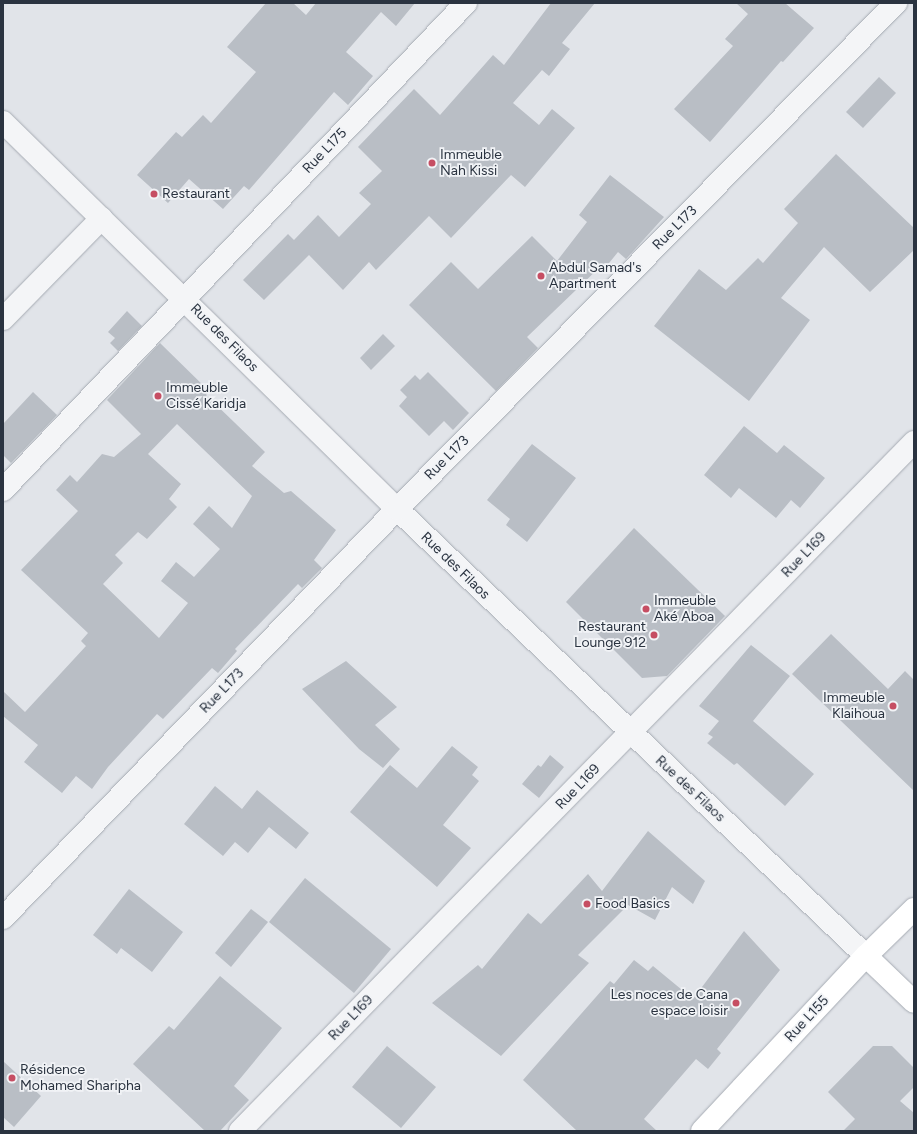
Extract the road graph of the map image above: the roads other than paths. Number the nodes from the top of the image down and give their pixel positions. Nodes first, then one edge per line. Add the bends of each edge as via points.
1 (466, 3) edge
2 (896, 3) edge
3 (3, 122) edge
4 (102, 218) junction
5 (185, 299) junction
6 (3, 319) edge
7 (914, 442) edge
8 (3, 490) edge
9 (396, 510) junction
10 (630, 733) junction
11 (914, 910) edge
12 (3, 918) edge
13 (866, 956) junction
14 (914, 1002) edge
15 (240, 1131) edge
16 (702, 1131) edge

1 - 5 street, Rue L175
2 - 9 street, Rue L173
3 - 4 street, Rue des Filaos
4 - 5 street, Rue des Filaos
4 - 6 street
5 - 8 street, Rue L175
5 - 9 street, Rue des Filaos
7 - 10 street, Rue L169
9 - 10 street, Rue des Filaos
9 - 12 street, Rue L173
10 - 13 street, Rue des Filaos
10 - 15 street, Rue L169
11 - 13 street, Rue L155
13 - 14 street, Rue des Filaos
13 - 16 street, Rue L155

